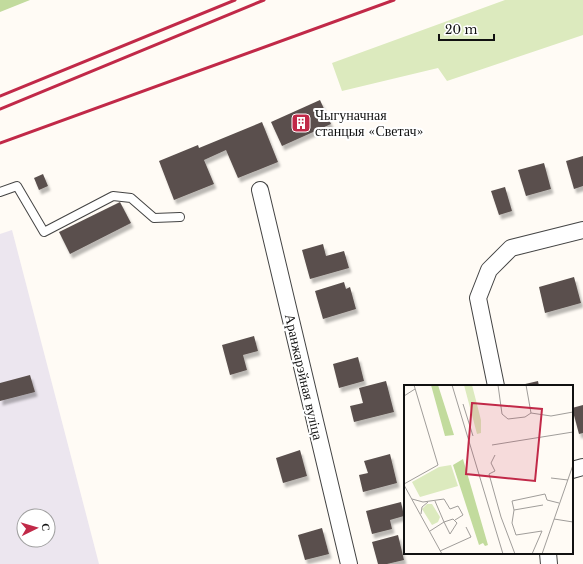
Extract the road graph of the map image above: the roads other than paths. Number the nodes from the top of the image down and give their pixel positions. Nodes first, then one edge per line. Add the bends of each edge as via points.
1 (260, 190) dead end
2 (0, 192) edge
3 (180, 217) dead end
4 (583, 230) edge
5 (496, 385) edge
6 (583, 467) edge
7 (573, 470) edge
8 (548, 554) edge
9 (349, 564) edge
10 (549, 564) edge

1 - 9 street, Аранжарэйная вуліца
2 - 3 lane via 17,186 44,232 113,196 131,198 154,218
4 - 5 street via 511,248 489,270 478,298
6 - 7 street
8 - 10 street

